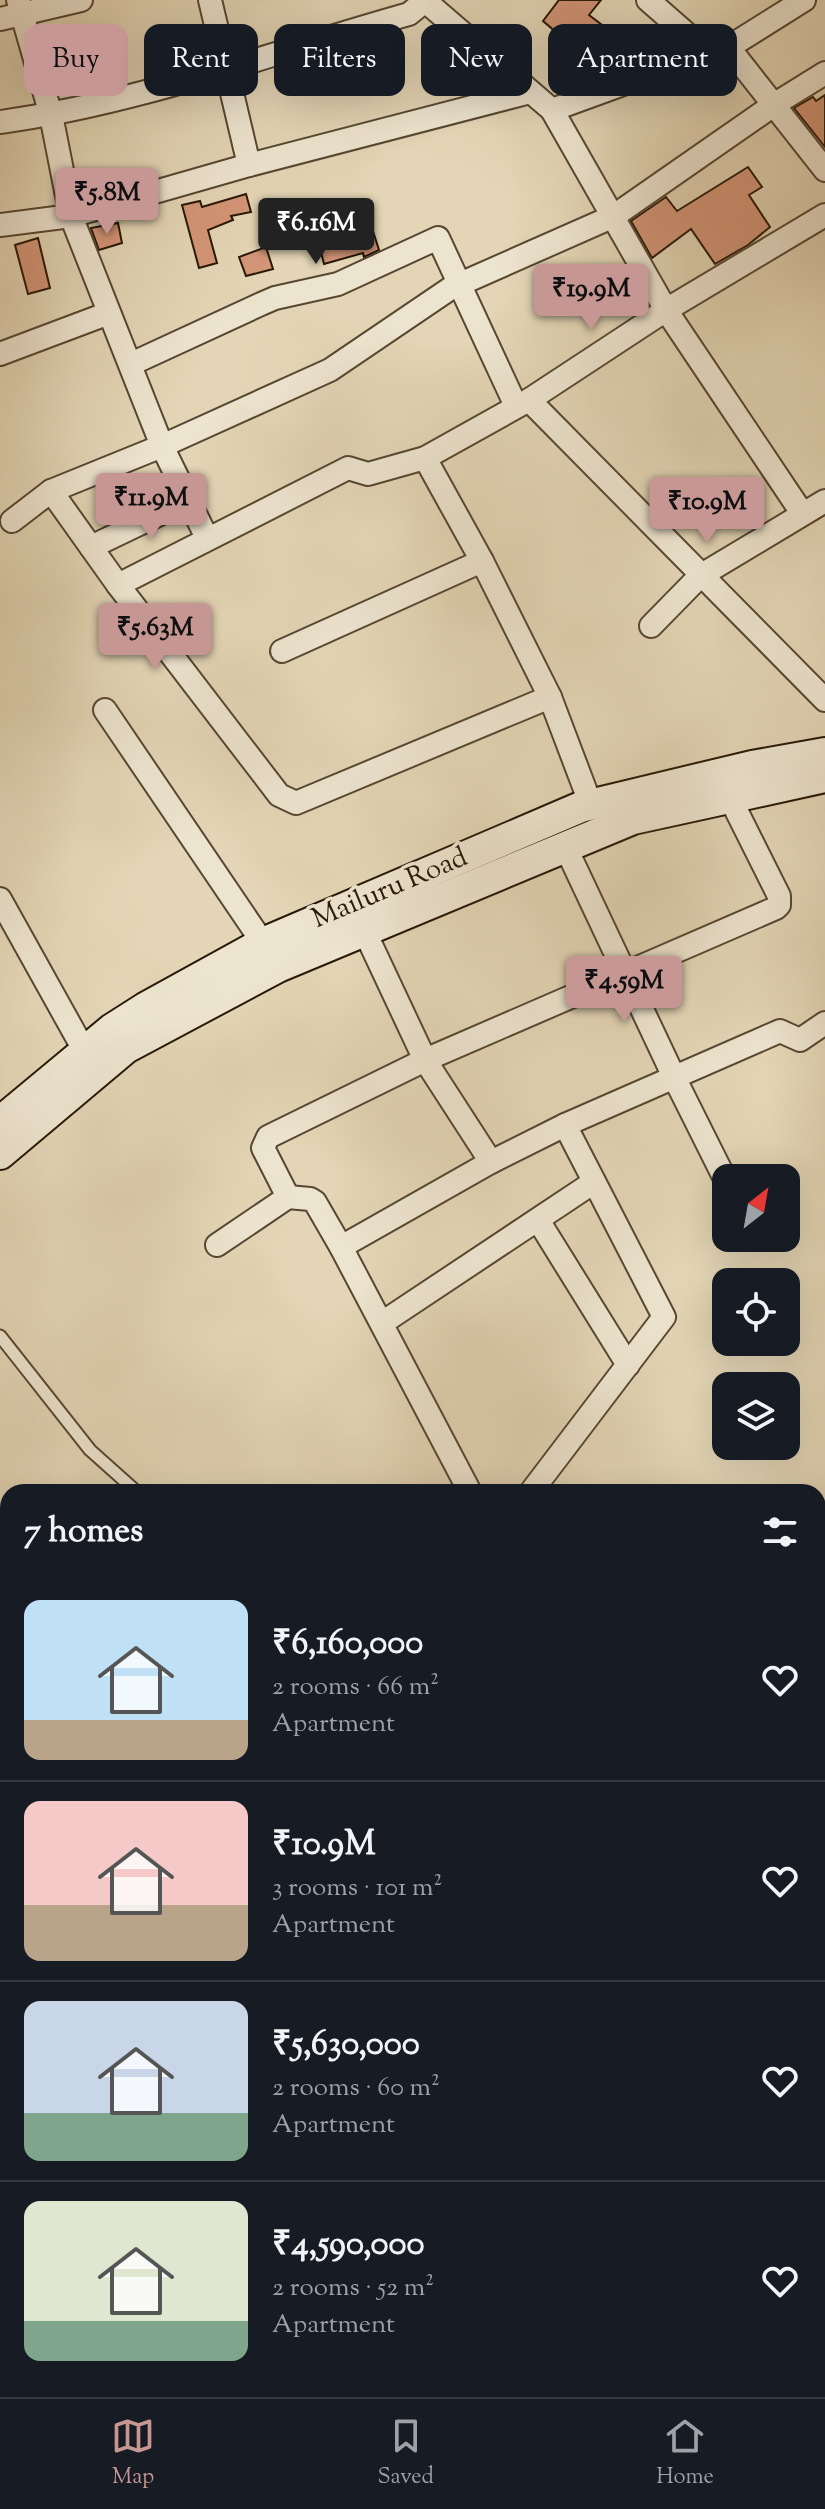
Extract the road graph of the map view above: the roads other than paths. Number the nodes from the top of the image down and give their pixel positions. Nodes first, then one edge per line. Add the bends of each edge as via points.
1 (81, 0) edge
2 (210, 0) edge
3 (648, 0) edge
4 (424, 1) edge
5 (798, 2) edge
6 (13, 11) edge
7 (216, 24) edge
8 (451, 24) edge
9 (681, 24) edge
10 (737, 42) edge
11 (258, 58) edge
12 (737, 68) edge
13 (825, 73) edge
14 (144, 92) edge
15 (532, 94) edge
16 (234, 96) edge
17 (515, 96) edge
18 (590, 96) edge
19 (775, 104) junction
20 (552, 110) junction
21 (51, 115) junction
22 (0, 122) edge
23 (249, 165) junction
24 (825, 170) edge
25 (825, 215) edge
26 (71, 216) junction
27 (614, 216) junction
28 (0, 225) edge
29 (461, 283) junction
30 (666, 310) junction
31 (109, 313) junction
32 (0, 354) edge
33 (131, 364) junction
34 (523, 403) junction
35 (162, 446) junction
36 (425, 458) junction
37 (51, 491) junction
38 (189, 500) junction
39 (825, 501) edge
40 (802, 513) junction
41 (12, 521) dead end
42 (207, 538) junction
43 (91, 547) junction
44 (482, 561) junction
45 (700, 576) junction
46 (118, 585) junction
47 (651, 626) dead end
48 (282, 651) dead end
49 (550, 697) junction
50 (825, 700) edge
51 (105, 710) dead end
52 (825, 753) edge
53 (825, 777) edge
54 (730, 798) junction
55 (591, 805) junction
56 (565, 846) junction
57 (0, 899) edge
58 (364, 930) junction
59 (263, 943) junction
60 (626, 975) junction
61 (825, 1023) edge
62 (84, 1050) junction
63 (425, 1060) junction
64 (674, 1077) junction
65 (0, 1122) edge
66 (565, 1125) junction
67 (0, 1154) edge
68 (491, 1162) junction
69 (718, 1164) edge
70 (594, 1182) junction
71 (288, 1197) junction
72 (538, 1220) junction
73 (217, 1245) dead end
74 (341, 1247) junction
75 (382, 1323) junction
76 (0, 1336) edge
77 (628, 1365) junction
78 (128, 1484) edge
79 (466, 1484) edge
80 (537, 1484) edge

1 - 6 street
2 - 7 street
3 - 9 street
4 - 8 street
4 - 11 street via 409,14
5 - 10 street
6 - 21 street
12 - 19 street
13 - 19 street
14 - 21 street
15 - 20 street
16 - 23 street
17 - 23 street
18 - 20 street
19 - 24 street
19 - 27 street
20 - 27 street
21 - 22 street
21 - 26 street
23 - 26 street
25 - 30 street
26 - 28 street
26 - 31 street
27 - 29 street
27 - 30 street
29 - 33 street via 434,238 351,279 261,304
29 - 34 street
29 - 35 street via 330,370
30 - 34 street
30 - 40 street
31 - 32 street
31 - 33 street
33 - 35 street
34 - 36 street
34 - 45 street via 624,494
35 - 37 street
35 - 38 street
36 - 42 street via 368,474 348,468
36 - 44 street
37 - 41 street
37 - 43 street
38 - 42 street
38 - 43 street
39 - 40 street
40 - 45 street
42 - 46 street
43 - 46 street
44 - 48 street
44 - 49 street
45 - 47 street
45 - 50 street
46 - 49 street via 279,795 296,803
49 - 55 street
51 - 59 street
52 - 55 street, Mailuru Road
53 - 54 street
54 - 56 street via 633,819
54 - 60 street via 779,905
55 - 59 street, Mailuru Road
56 - 58 street
56 - 60 street
57 - 62 street
58 - 63 street
58 - 67 street via 255,978 126,1048
59 - 62 street, Mailuru Road via 145,1008
60 - 63 street
60 - 64 street
61 - 64 street via 800,1040 780,1031
62 - 65 street, Mailuru Road
63 - 68 street
63 - 71 street via 268,1137 263,1148
64 - 66 street
64 - 69 street
66 - 68 street
66 - 70 street
68 - 74 street
70 - 72 street
70 - 77 street via 664,1317
71 - 73 street
71 - 74 street via 313,1200
72 - 75 street
72 - 77 street
74 - 75 street
75 - 79 street
76 - 78 lane via 90,1450
77 - 80 street

